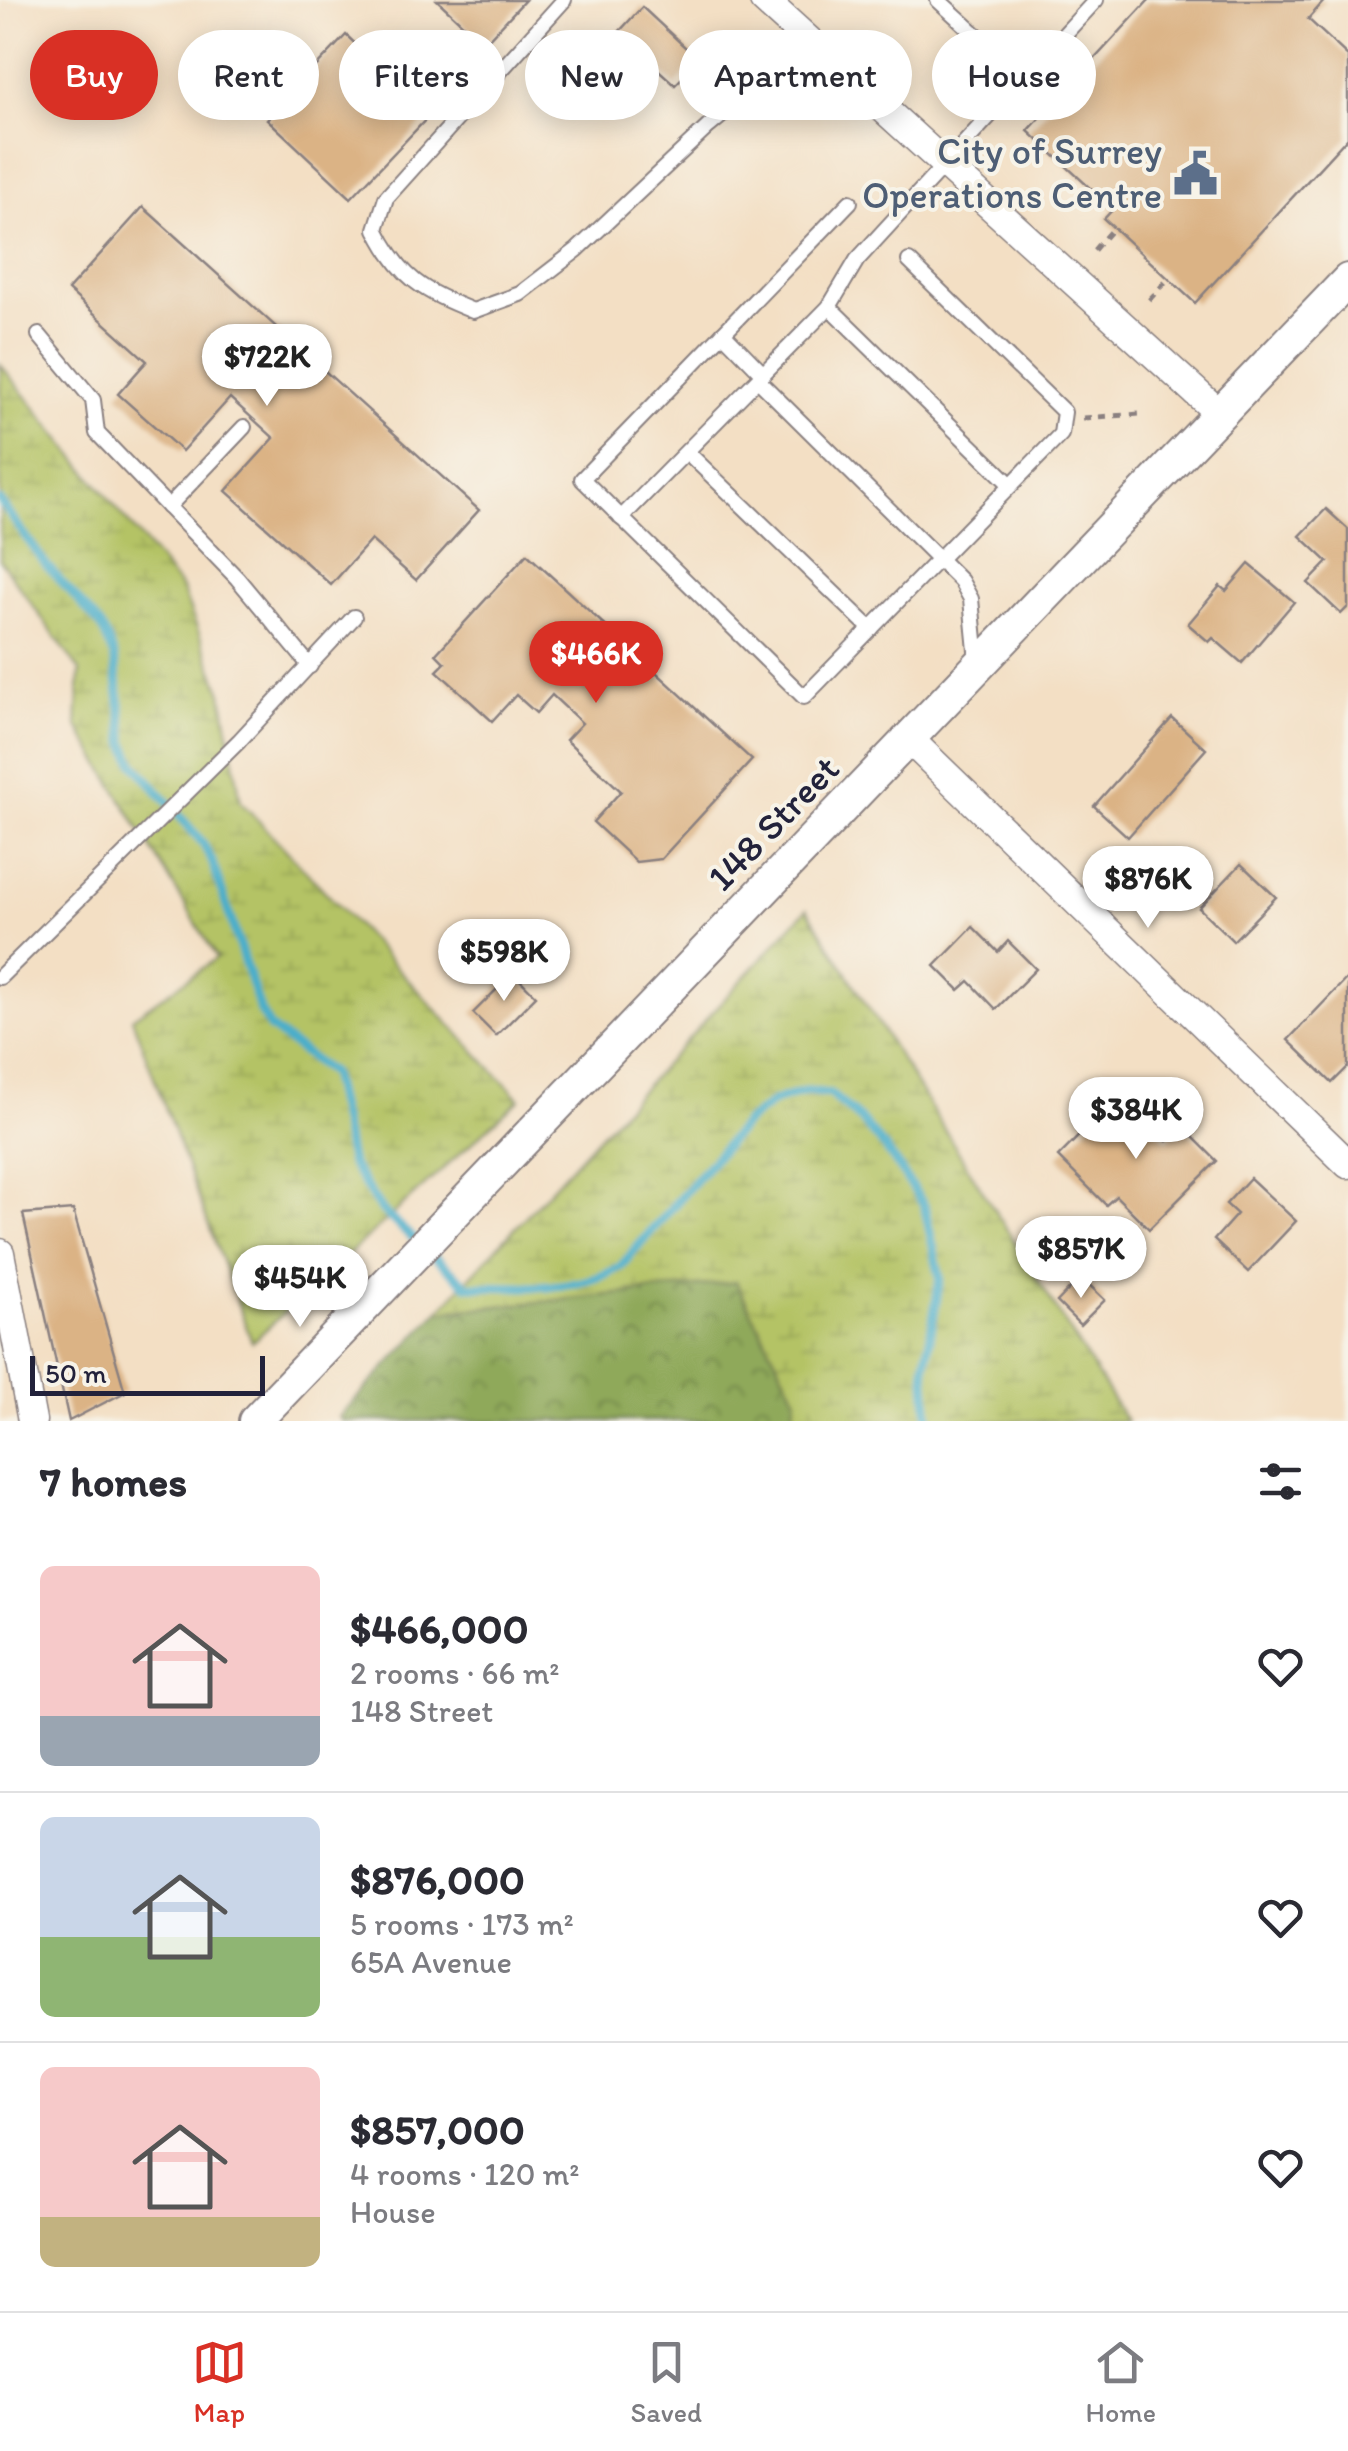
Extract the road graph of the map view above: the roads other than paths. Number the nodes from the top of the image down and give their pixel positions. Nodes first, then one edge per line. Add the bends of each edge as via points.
1 (564, 0) edge
2 (764, 0) edge
3 (938, 0) edge
4 (1091, 2) edge
5 (797, 30) edge
6 (971, 30) edge
7 (1066, 30) edge
8 (716, 120) edge
9 (897, 120) edge
10 (986, 120) edge
11 (946, 164) junction
12 (850, 202) dead end
13 (908, 261) dead end
14 (1348, 280) edge
15 (829, 307) junction
16 (723, 333) junction
17 (39, 335) dead end
18 (761, 377) junction
19 (1220, 414) junction
20 (244, 427) dead end
21 (686, 452) junction
22 (1011, 485) junction
23 (168, 507) junction
24 (621, 518) junction
25 (940, 558) junction
26 (354, 617) dead end
27 (870, 629) junction
28 (310, 666) junction
29 (978, 667) junction
30 (908, 740) junction
31 (0, 977) edge
32 (1348, 1164) edge
33 (0, 1253) edge
34 (32, 1421) edge
35 (255, 1421) edge

1 - 8 lane via 386,198 376,229 391,259 428,293 473,311 520,294
2 - 5 street
3 - 6 lane
4 - 7 lane
9 - 11 street
10 - 11 lane
11 - 15 lane via 857,260
11 - 19 street
12 - 16 lane
13 - 22 lane via 1064,412 1061,434
14 - 19 street, 148 Street
15 - 18 lane
15 - 22 lane
16 - 18 lane
16 - 24 lane via 582,480
17 - 23 lane via 92,400 97,433
18 - 21 lane
18 - 25 lane
19 - 29 street, 148 Street
20 - 23 lane
21 - 24 lane
21 - 27 lane
22 - 25 lane
23 - 28 lane
24 - 27 lane via 804,697
25 - 27 lane
25 - 29 lane via 971,599
26 - 28 lane
28 - 31 lane
29 - 30 street, 148 Street
30 - 32 street
30 - 35 street, 148 Street
33 - 34 street

